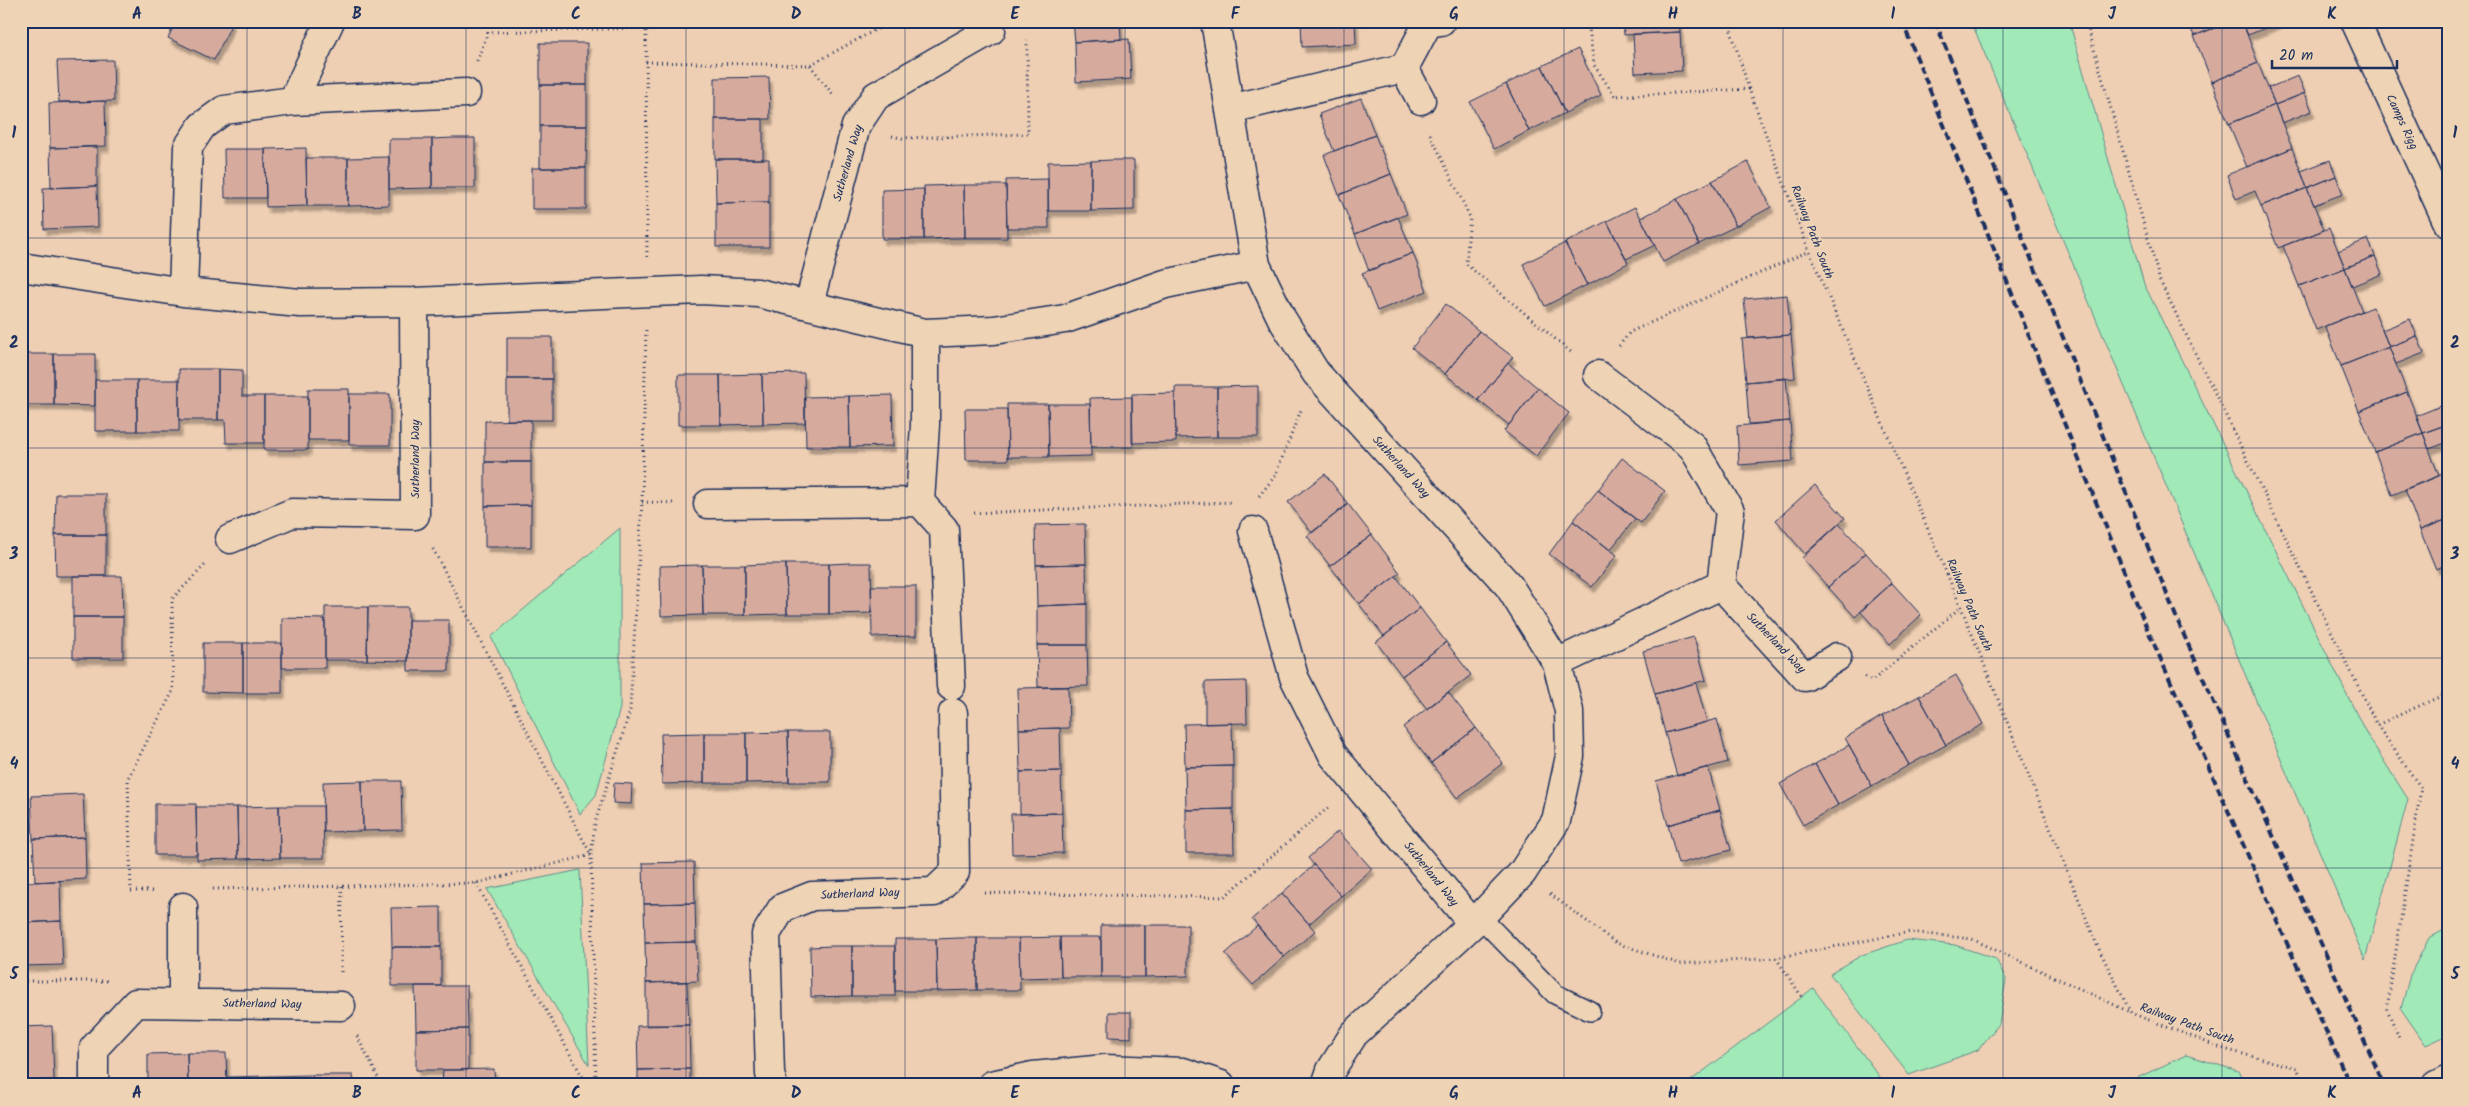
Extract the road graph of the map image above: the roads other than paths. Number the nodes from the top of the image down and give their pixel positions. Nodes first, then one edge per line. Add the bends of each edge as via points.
1 (330, 21) edge
2 (1215, 21) edge
3 (1441, 21) edge
4 (2355, 21) edge
5 (991, 30) dead end
6 (1404, 68) junction
7 (466, 93) road end
8 (1421, 100) road end
9 (293, 101) junction
10 (1230, 108) junction
11 (2448, 223) edge
12 (1256, 265) junction
13 (21, 268) edge
14 (182, 292) junction
15 (414, 302) junction
16 (809, 304) junction
17 (925, 333) junction
18 (1598, 375) road end
19 (920, 502) junction
20 (708, 504) dead end
21 (1253, 531) dead end
22 (230, 539) road end
23 (1721, 585) junction
24 (1836, 658) road end
25 (1557, 663) junction
26 (951, 686) dead end
27 (952, 713) dead end
28 (183, 906) dead end
29 (1476, 920) junction
30 (183, 1002) junction
31 (341, 1006) dead end
32 (1590, 1011) dead end
33 (2448, 1079) edge
34 (1033, 1080) edge
35 (94, 1085) edge
36 (773, 1085) edge
37 (992, 1085) edge
38 (1221, 1085) edge
39 (1326, 1085) edge
40 (2436, 1085) edge

1 - 9 street
2 - 10 street, Sutherland Way
3 - 6 street via 1428,23
4 - 11 street, Camps Rigg
5 - 16 street, Sutherland Way via 876,96 856,126
6 - 8 street
6 - 10 street
7 - 9 street
9 - 14 street via 224,110 202,126 188,146
10 - 12 street, Sutherland Way
12 - 17 street via 1165,284 1065,319 994,330
12 - 25 street, Sutherland Way via 1282,319 1316,372 1509,586
13 - 14 street
14 - 15 street via 300,303
15 - 16 street via 701,290 758,293
15 - 22 street, Sutherland Way via 415,515 292,513
16 - 17 street
17 - 19 street via 925,425
18 - 23 street via 1692,446 1730,511
19 - 20 street
19 - 26 street via 944,529
21 - 29 street, Sutherland Way via 1294,677 1333,755
23 - 24 street, Sutherland Way via 1806,676
23 - 25 street
25 - 29 street, Sutherland Way via 1569,712 1570,756 1556,821 1522,873
27 - 36 street, Sutherland Way via 955,872 934,892 812,896 782,908 766,934
28 - 30 street
29 - 32 lane via 1555,994
29 - 39 street, Sutherland Way via 1354,1034 1331,1070
30 - 31 street, Sutherland Way
30 - 35 street, Sutherland Way via 136,1003 94,1048
33 - 40 street
34 - 37 street
34 - 38 street via 1105,1070 1183,1072

